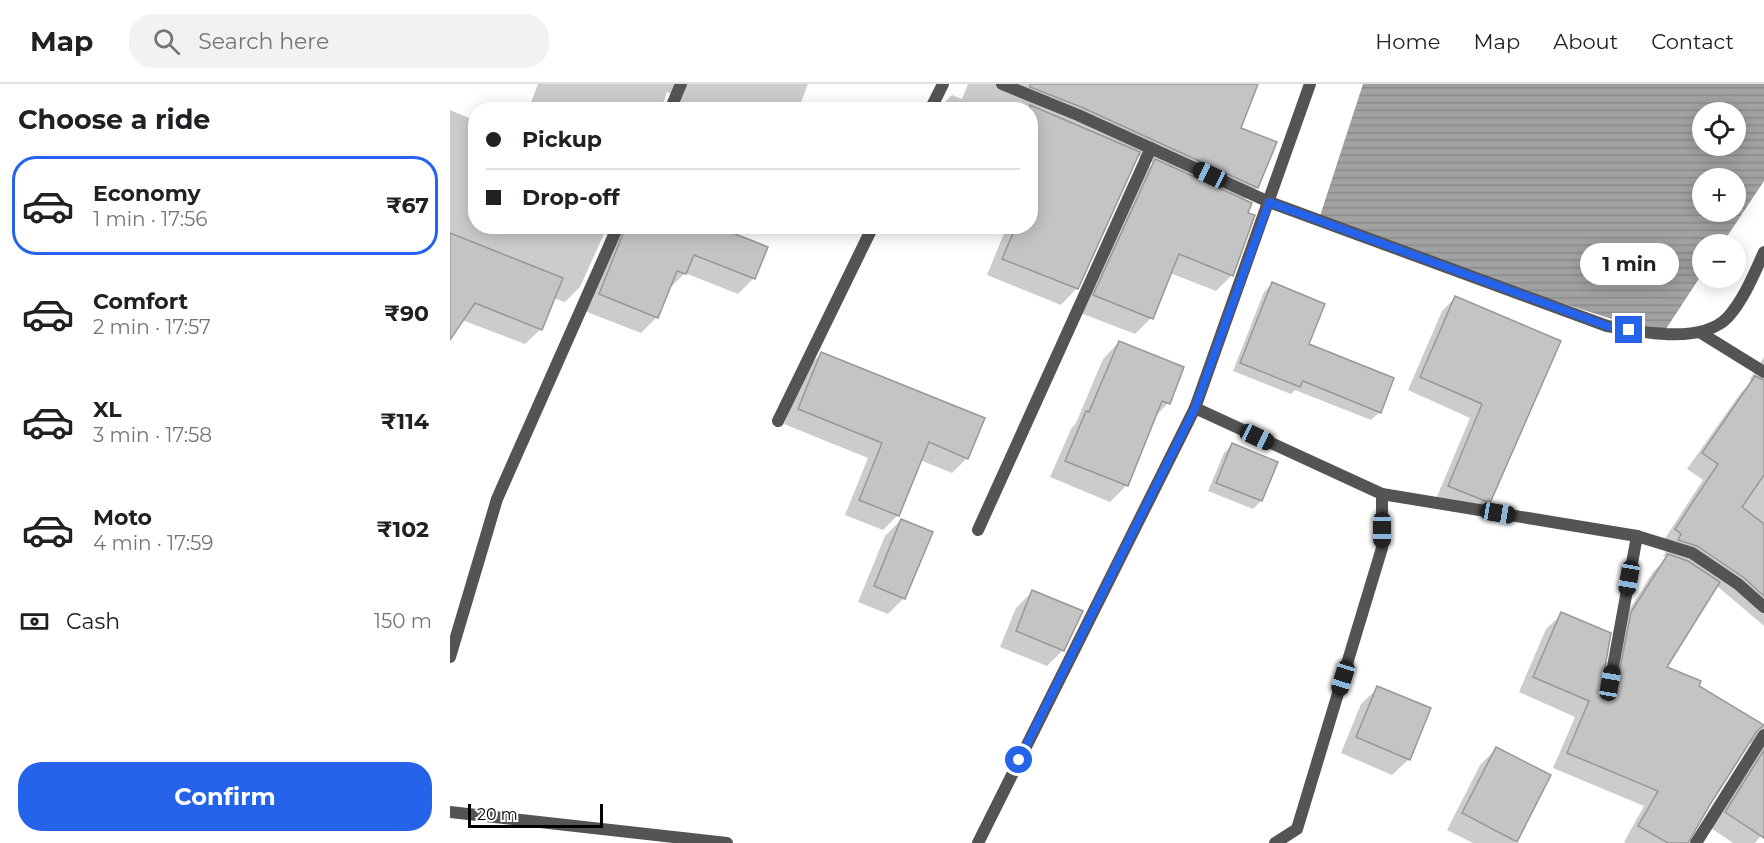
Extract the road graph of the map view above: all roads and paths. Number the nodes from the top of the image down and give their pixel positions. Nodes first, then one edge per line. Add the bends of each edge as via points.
1 (681, 84) edge
2 (943, 84) edge
3 (1002, 84) edge
4 (1310, 84) edge
5 (673, 102) edge
6 (934, 102) edge
7 (1151, 148) junction
8 (1269, 202) junction
9 (614, 234) edge
10 (869, 234) edge
11 (1764, 252) edge
12 (1701, 333) junction
13 (1764, 372) edge
14 (1195, 408) junction
15 (778, 421) dead end
16 (1382, 494) junction
17 (978, 530) dead end
18 (1637, 536) junction
19 (1764, 607) edge
20 (450, 657) edge
21 (1610, 683) dead end
22 (1764, 735) edge
23 (450, 812) edge
24 (727, 843) edge
25 (978, 843) edge
26 (1275, 843) edge
27 (1695, 843) edge

1 - 5 street
2 - 6 street
3 - 7 street
4 - 8 street
7 - 8 street
7 - 17 street
8 - 12 street via 1607,326 1651,334
8 - 14 street
9 - 20 street via 497,499
10 - 15 street
11 - 12 street via 1727,318
12 - 13 street
14 - 16 street
14 - 25 street
16 - 18 street
16 - 26 street via 1382,548 1297,829
18 - 19 street via 1692,553
18 - 21 street
22 - 27 street
23 - 24 street

